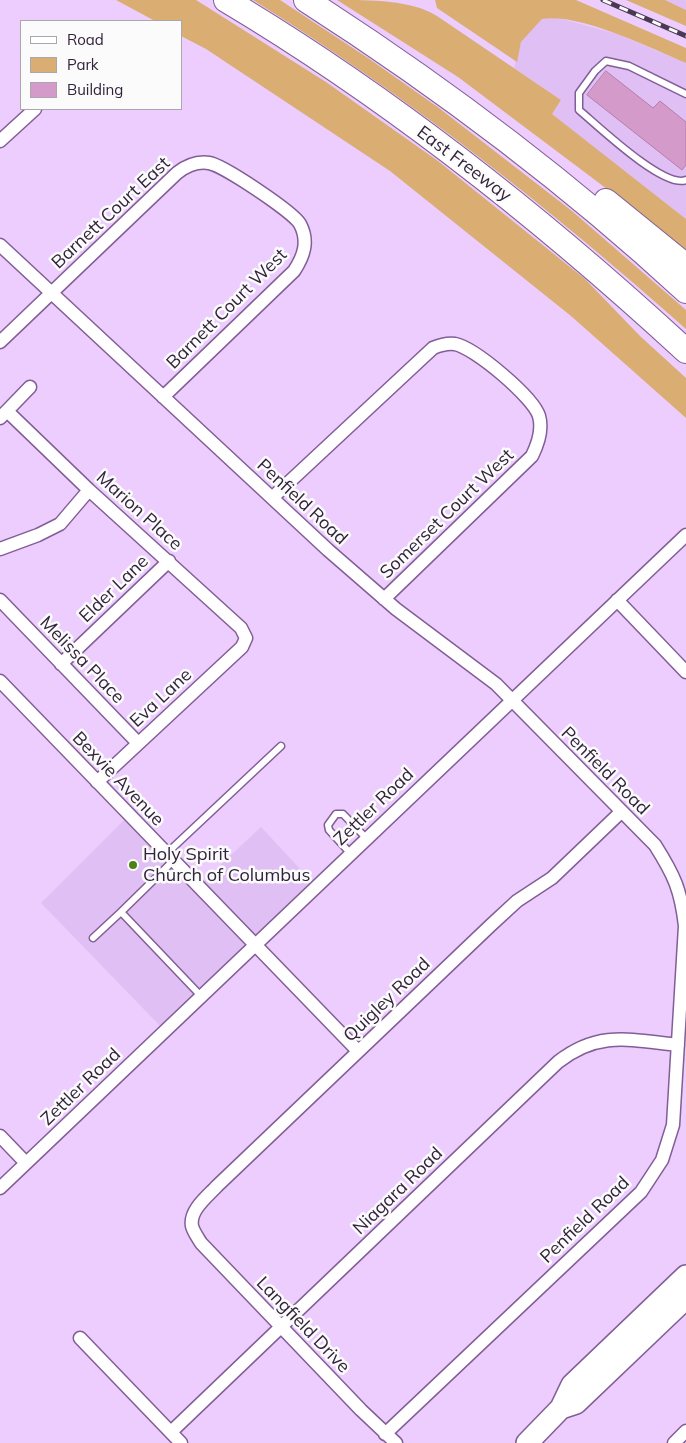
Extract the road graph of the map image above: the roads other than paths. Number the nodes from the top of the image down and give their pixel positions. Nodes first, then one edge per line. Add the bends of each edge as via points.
1 (226, 0) edge
2 (306, 0) edge
3 (686, 94) edge
4 (34, 110) edge
5 (0, 141) edge
6 (196, 163) joint
7 (556, 179) junction
8 (686, 180) edge
9 (0, 244) edge
10 (686, 266) edge
11 (686, 291) edge
12 (52, 292) junction
13 (0, 342) edge
14 (686, 350) edge
15 (30, 387) dead end
16 (163, 397) junction
17 (3, 414) edge
18 (89, 490) junction
19 (272, 498) junction
20 (686, 535) edge
21 (0, 549) edge
22 (169, 561) junction
23 (384, 599) junction
24 (0, 600) edge
25 (617, 600) junction
26 (246, 638) joint
27 (61, 664) junction
28 (686, 672) edge
29 (0, 681) edge
30 (512, 701) junction
31 (138, 743) junction
32 (281, 746) dead end
33 (97, 782) junction
34 (621, 812) junction
35 (367, 839) junction
36 (351, 854) junction
37 (170, 857) junction
38 (121, 912) junction
39 (93, 938) dead end
40 (255, 945) junction
41 (200, 996) junction
42 (678, 1045) junction
43 (358, 1051) junction
44 (0, 1136) edge
45 (26, 1163) junction
46 (0, 1188) edge
47 (192, 1225) joint
48 (686, 1276) edge
49 (686, 1298) edge
50 (281, 1327) junction
51 (80, 1338) dead end
52 (561, 1408) junction
53 (171, 1432) junction
54 (385, 1434) junction
55 (181, 1443) edge
56 (396, 1443) edge
57 (527, 1443) edge

1 - 14 highway, East Freeway via 376,98 472,168 587,261
2 - 7 highway via 462,108
3 - 8 lane via 629,66 606,61 594,71 579,93 579,110 658,175 677,182
4 - 5 street
6 - 12 street, Barnett Court East via 177,173
6 - 16 street, Barnett Court West via 222,168 286,210 300,223 306,241 303,257 294,271
7 - 10 highway via 586,185
7 - 11 highway
9 - 12 street, Penfield Road
12 - 13 street, Barnett Court East
12 - 16 street, Penfield Road
15 - 17 street
16 - 19 street, Penfield Road
17 - 18 street, Marion Place
18 - 21 street via 60,524
18 - 22 street, Marion Place
19 - 23 street, Penfield Road
19 - 23 street, Somerset Court West via 433,348 450,344 470,351 523,392 535,407 541,425 537,446 528,460
20 - 25 street, Zettler Road
22 - 26 street, Marion Place via 241,628
22 - 27 street, Elder Lane
23 - 30 street, Penfield Road via 496,684
24 - 27 street, Melissa Place
25 - 28 street
25 - 30 street, Zettler Road
26 - 31 street, Eva Lane via 242,647
27 - 31 street, Melissa Place
29 - 33 street, Bexvie Avenue
30 - 34 street, Penfield Road
30 - 35 street, Zettler Road
31 - 33 street, Eva Lane
32 - 37 lane
33 - 37 street, Bexvie Avenue
34 - 42 street, Penfield Road via 655,845 682,898 685,926
34 - 43 street, Quigley Road via 552,878 517,901
35 - 36 street, Zettler Road
35 - 36 lane via 343,814 336,814 328,830
36 - 40 street, Zettler Road
37 - 38 lane
37 - 40 street, Bexvie Avenue
38 - 39 lane
38 - 41 lane
40 - 41 street, Zettler Road
40 - 43 street, Bexvie Avenue
41 - 45 street, Zettler Road
42 - 50 street, Niagara Road via 616,1039 590,1042 573,1050
42 - 54 street, Penfield Road via 673,1125 662,1160 641,1192
43 - 47 street, Quigley Road via 202,1202 193,1216
44 - 45 street
45 - 46 street, Zettler Road
47 - 50 street, Langfield Drive via 201,1243
48 - 52 main road via 572,1385
49 - 52 main road via 576,1403
50 - 53 street, Niagara Road
50 - 54 street, Langfield Drive
51 - 53 street
52 - 57 main road
53 - 55 street
54 - 56 street, Langfield Drive

